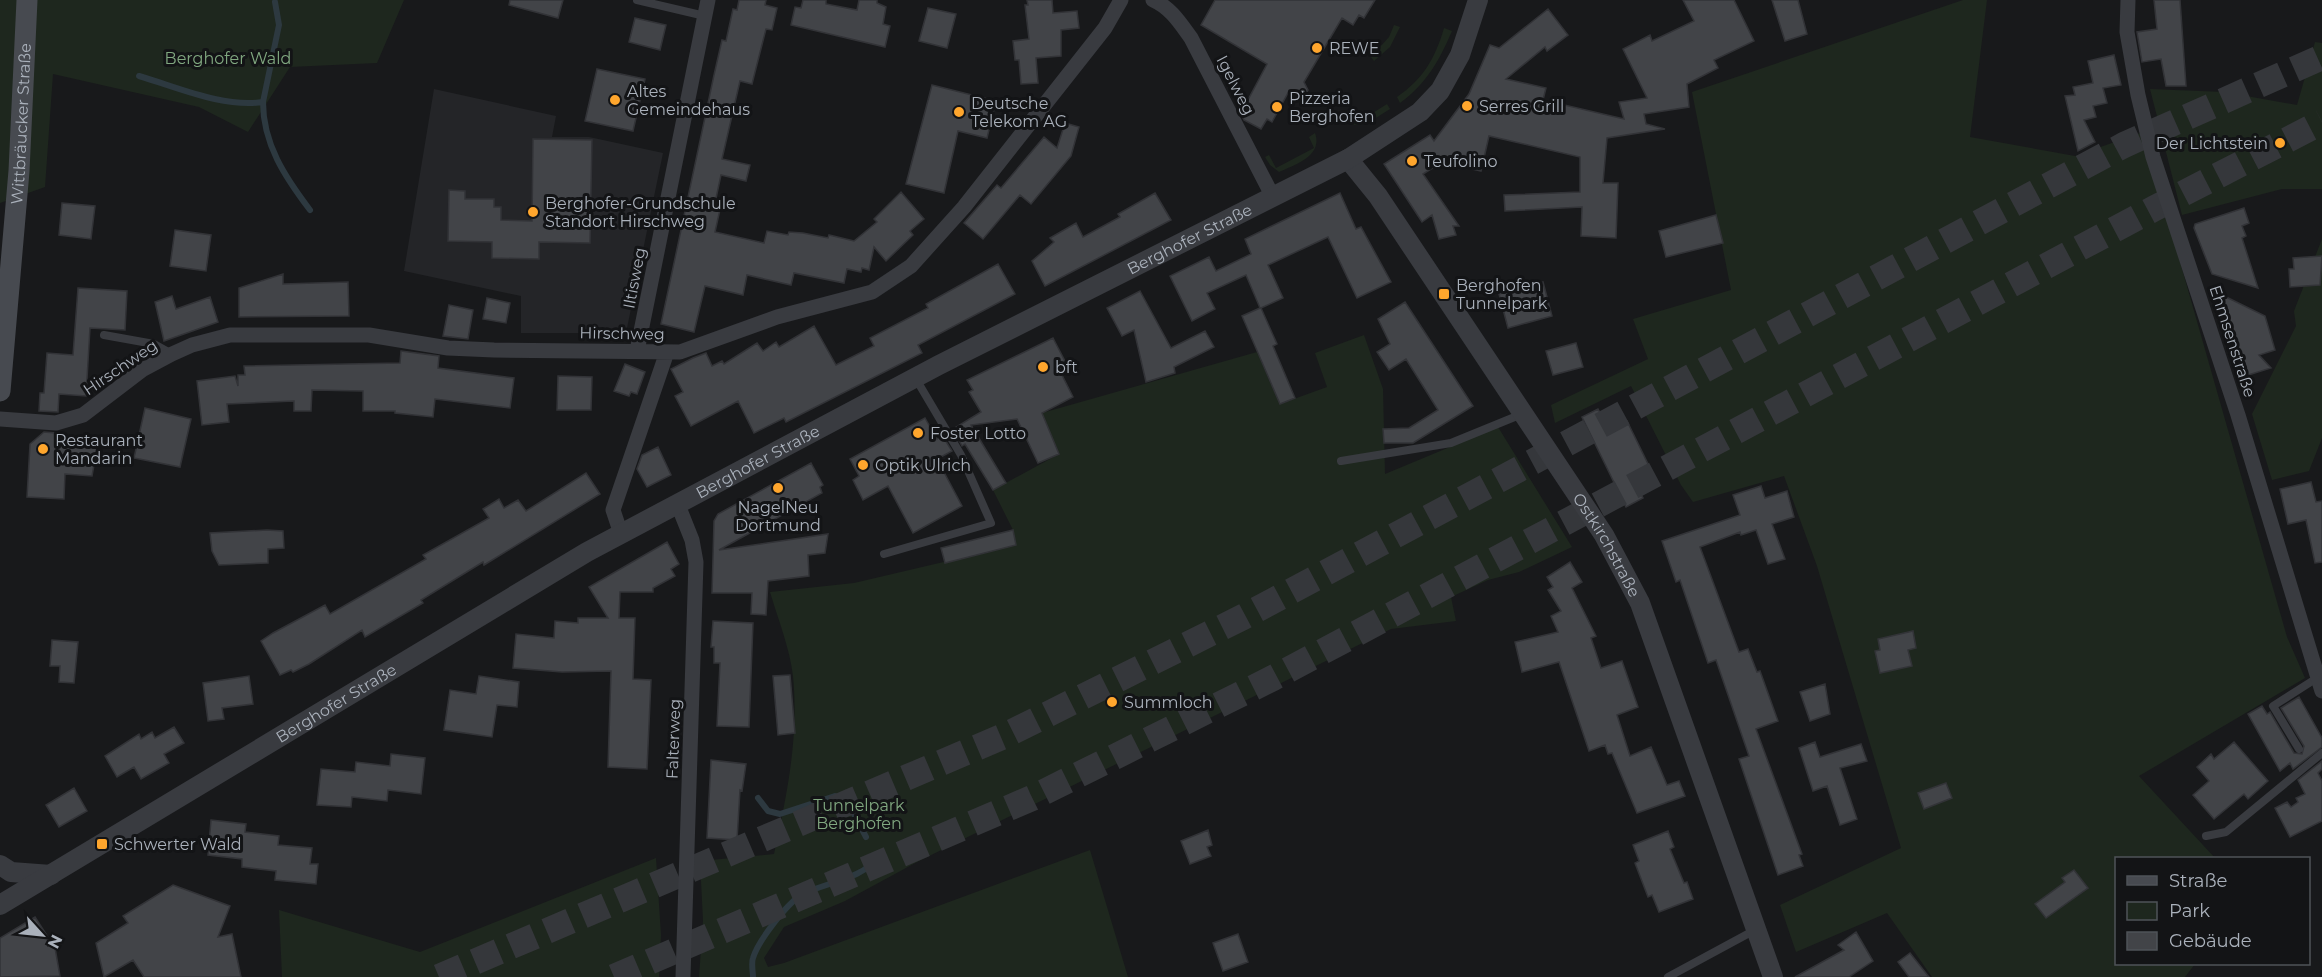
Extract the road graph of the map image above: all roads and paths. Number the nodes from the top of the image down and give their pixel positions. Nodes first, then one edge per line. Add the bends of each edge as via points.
1 (27, 0) edge
2 (637, 0) edge
3 (708, 0) edge
4 (1121, 0) edge
5 (1153, 0) edge
6 (1478, 0) edge
7 (2128, 0) edge
8 (705, 16) junction
9 (1348, 159) junction
10 (1273, 197) junction
11 (104, 335) dead end
12 (637, 351) junction
13 (667, 352) junction
14 (172, 354) junction
15 (915, 377) junction
16 (0, 391) edge
17 (1523, 413) junction
18 (0, 419) edge
19 (1341, 461) dead end
20 (678, 505) junction
21 (621, 534) junction
22 (884, 554) dead end
23 (2320, 684) edge
24 (2299, 749) dead end
25 (2322, 753) edge
26 (2206, 836) dead end
27 (0, 865) edge
28 (51, 875) junction
29 (0, 905) edge
30 (1756, 929) junction
31 (683, 977) edge
32 (1668, 977) edge
33 (1773, 977) edge

1 - 16 main road, Wittbräucker Straße via 21,137
2 - 8 lane
3 - 8 street, Iltisweg
4 - 13 street, Hirschweg via 1105,28 964,207 911,266 872,292
5 - 10 street, Igelweg via 1163,4 1191,38
6 - 9 street, Berghofer Straße via 1460,56 1440,91 1420,112
7 - 23 street, Ehmsenstraße via 2127,32 2153,157 2238,415
8 - 12 street, Iltisweg
9 - 10 street, Berghofer Straße
9 - 17 street, Ostkirchstraße via 1378,196
10 - 15 street, Berghofer Straße
11 - 14 lane via 154,344
12 - 13 street, Hirschweg
12 - 14 street, Hirschweg via 448,348 369,334 286,333 230,335
13 - 21 street via 614,510
14 - 18 street, Hirschweg via 142,370 83,415 56,423
15 - 20 street, Berghofer Straße
15 - 22 lane via 961,455 991,523
17 - 19 lane via 1451,443
17 - 30 street, Ostkirchstraße via 1604,535 1640,603
20 - 21 street, Berghofer Straße
20 - 31 street, Falterweg via 696,562
21 - 28 street, Berghofer Straße via 502,601
23 - 24 lane via 2273,706
25 - 26 lane via 2226,832
27 - 28 street via 11,872
28 - 29 street, Berghofer Straße
30 - 32 lane
30 - 33 street, Ostkirchstraße

